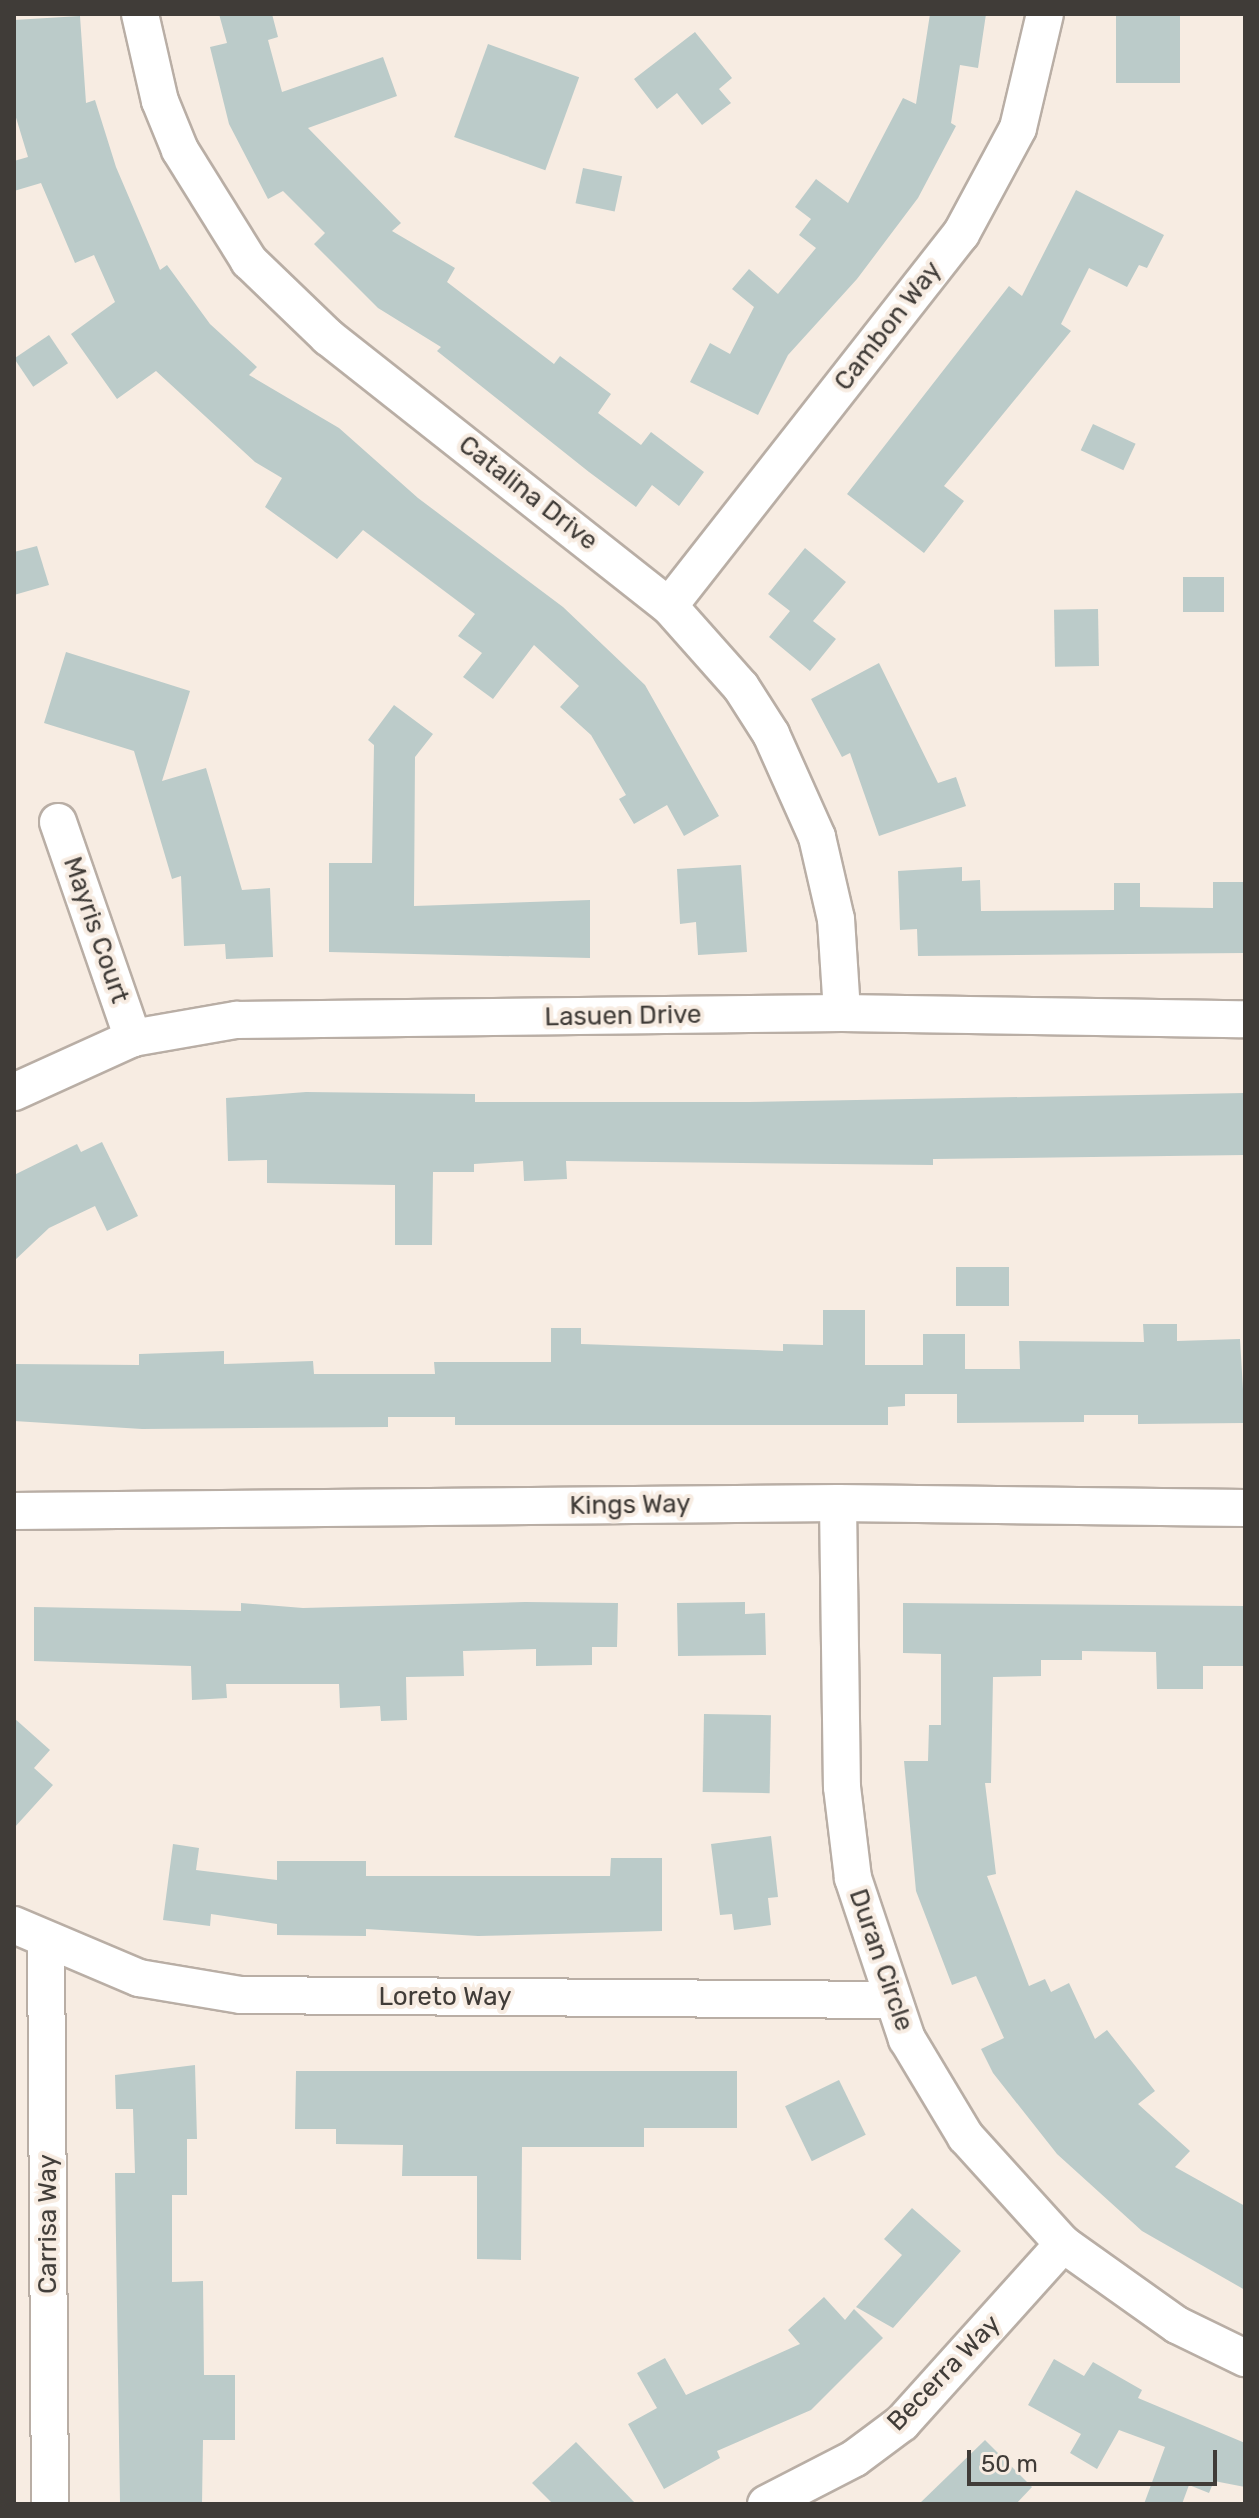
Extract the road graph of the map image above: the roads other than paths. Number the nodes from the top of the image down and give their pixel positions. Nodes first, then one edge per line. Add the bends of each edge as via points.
1 (140, 14) edge
2 (1045, 14) edge
3 (669, 606) junction
4 (58, 822) dead end
5 (842, 1013) junction
6 (1245, 1019) edge
7 (133, 1038) junction
8 (14, 1092) edge
9 (838, 1503) junction
10 (1245, 1508) edge
11 (14, 1511) edge
12 (14, 1925) edge
13 (46, 1943) junction
14 (889, 2000) junction
15 (1063, 2244) junction
16 (1245, 2358) edge
17 (50, 2504) edge
18 (766, 2504) edge

1 - 3 street, Catalina Drive via 160,101 180,150 249,261 328,337
2 - 3 street, Cambon Way via 1018,128 961,234
3 - 5 street, Catalina Drive via 741,687 796,784 836,919
4 - 7 street, Mayris Court
5 - 6 street, Lasuen Drive
5 - 7 street, Lasuen Drive via 236,1020
7 - 8 street, Lasuen Drive
9 - 10 street, Kings Way
9 - 11 street, Kings Way
9 - 14 street, Duran Circle via 842,1787 853,1878
12 - 13 street, Loreto Way
13 - 14 street, Loreto Way via 139,1978 241,1995
13 - 17 street, Carrisa Way
14 - 15 street, Duran Circle via 966,2137
15 - 16 street, Duran Circle via 1177,2325
15 - 18 street, Becerra Way via 902,2423 855,2458

